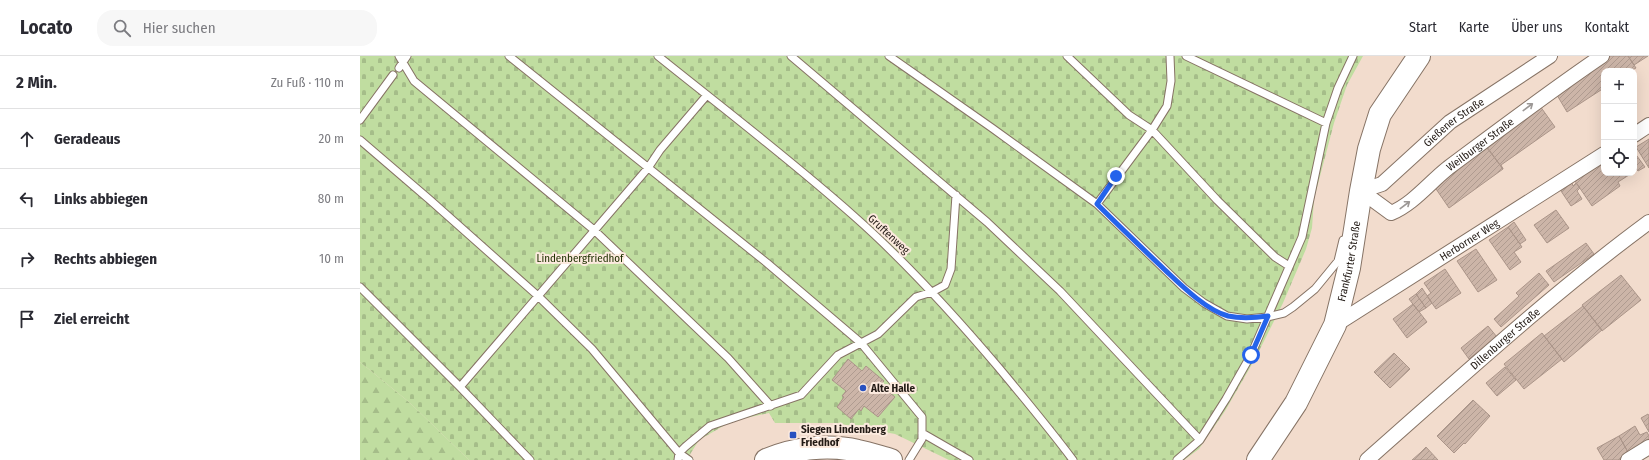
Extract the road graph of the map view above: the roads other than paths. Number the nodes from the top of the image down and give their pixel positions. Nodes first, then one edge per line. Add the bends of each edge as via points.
1 (509, 56) edge
2 (658, 56) edge
3 (791, 56) edge
4 (889, 56) edge
5 (1067, 56) edge
6 (1170, 56) edge
7 (1186, 56) edge
8 (1353, 56) edge
9 (1419, 56) edge
10 (1550, 56) edge
11 (1602, 56) edge
12 (403, 58) edge
13 (399, 68) dead end
14 (393, 74) dead end
15 (707, 95) junction
16 (360, 120) edge
17 (1326, 123) junction
18 (1649, 125) edge
19 (1152, 130) junction
20 (1637, 133) edge
21 (360, 140) edge
22 (1601, 156) edge
23 (648, 168) junction
24 (1361, 191) junction
25 (956, 195) junction
26 (1097, 204) junction
27 (1649, 222) edge
28 (594, 230) junction
29 (1354, 241) junction
30 (1289, 266) junction
31 (360, 287) edge
32 (932, 292) junction
33 (538, 296) junction
34 (1268, 316) junction
35 (1335, 325) junction
36 (861, 343) junction
37 (460, 387) junction
38 (770, 406) junction
39 (922, 433) junction
40 (1200, 440) junction
41 (1649, 447) edge
42 (679, 456) edge
43 (530, 460) edge
44 (689, 460) edge
45 (766, 460) edge
46 (891, 460) edge
47 (909, 460) edge
48 (969, 460) edge
49 (1073, 460) edge
50 (1177, 460) edge
51 (1258, 460) edge
52 (1367, 460) edge
53 (1628, 460) edge

1 - 23 lane
2 - 15 lane, Gruftenweg
3 - 25 lane
4 - 26 lane
5 - 19 lane via 1129,115
6 - 19 lane via 1171,81 1166,106
7 - 17 lane
8 - 17 lane
9 - 24 main road, Frankfurter Straße via 1380,114 1369,149
10 - 24 street, Gießener Straße via 1450,122 1382,184
24 -> 11 street, Weilburger Straße via 1391,213 1403,208 1439,176 1545,95
12 - 13 lane
12 - 28 lane via 414,81
14 - 16 lane
15 - 23 lane
15 - 32 lane, Gruftenweg via 855,217
17 - 30 lane via 1302,237
18 - 20 street
19 - 26 lane
19 - 30 lane via 1217,200 1275,257
21 - 33 lane
22 - 35 street, Herborner Weg
23 - 28 lane
23 - 36 lane via 767,263
24 - 29 main road, Frankfurter Straße
25 - 32 lane via 951,269 946,284
25 - 40 lane via 1060,291
26 - 34 lane via 1184,288 1204,303 1227,316 1247,319
27 - 52 street, Dillenburger Straße via 1523,322
28 - 33 lane
28 - 38 lane via 728,358
29 - 34 lane via 1343,240 1338,262 1315,289 1284,313
29 - 35 main road, Frankfurter Straße
30 - 34 lane
31 - 37 lane
32 - 36 lane via 916,297 878,334
32 - 49 lane, Gruftenweg
33 - 37 lane
33 - 42 lane via 592,349
34 - 40 lane via 1251,355
35 - 51 main road, Frankfurter Straße via 1296,403
36 - 38 lane via 838,355 801,395
36 - 39 lane via 922,417
37 - 43 lane
38 - 42 lane via 710,426
39 - 47 lane via 922,439
39 - 48 lane
40 - 50 lane
41 - 53 street
42 - 44 lane
45 - 46 main road via 780,454 822,447 857,450

